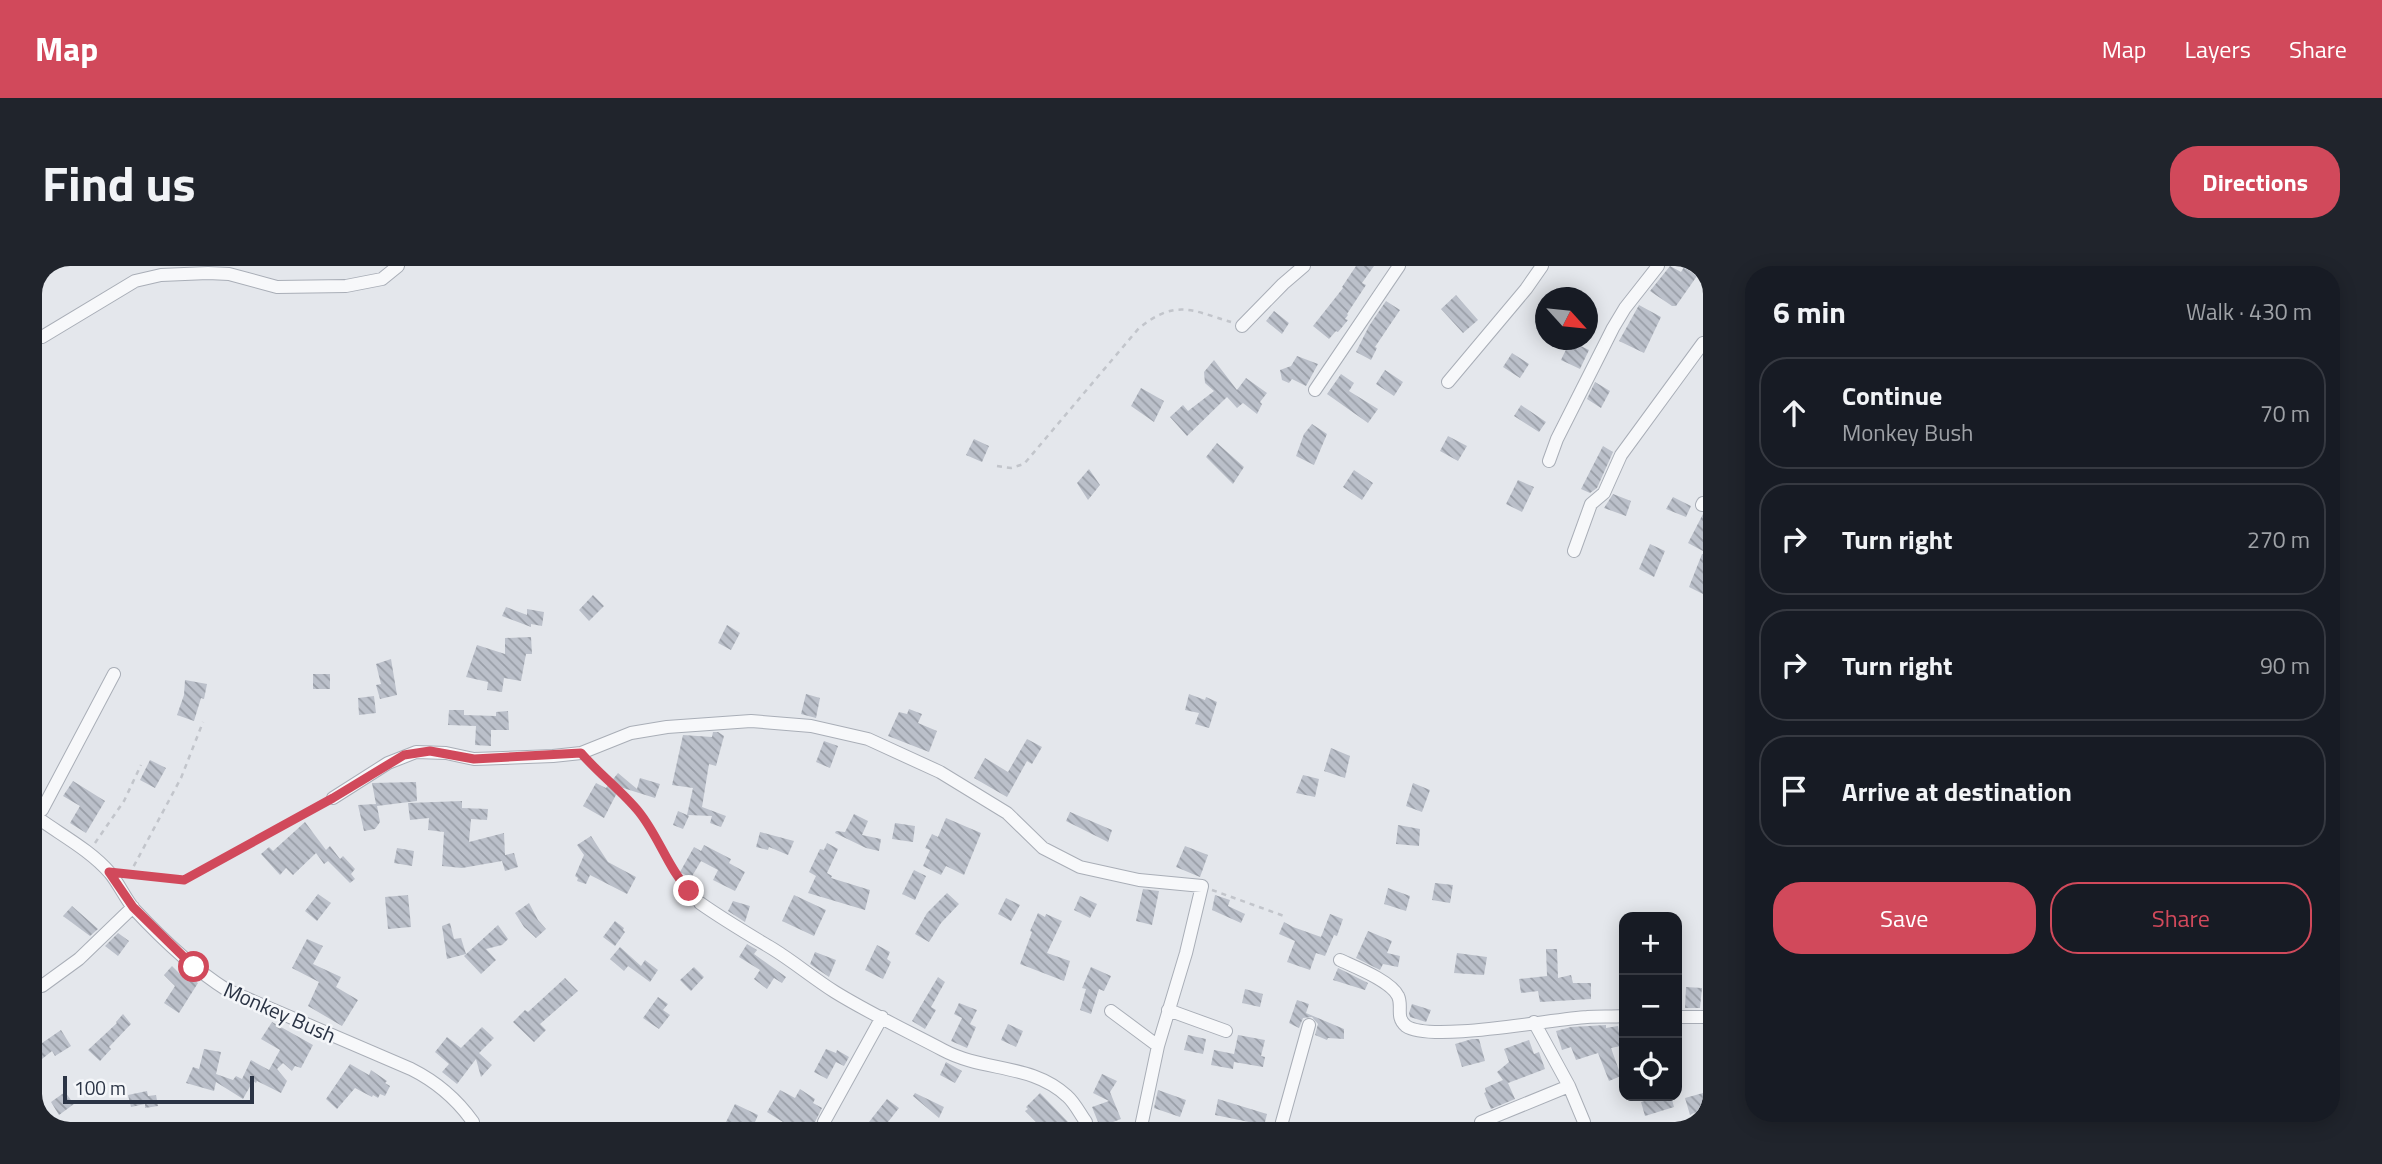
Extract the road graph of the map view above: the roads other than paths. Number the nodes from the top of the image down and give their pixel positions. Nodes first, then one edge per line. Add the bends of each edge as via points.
1 (398, 266) edge
2 (1304, 266) edge
3 (1399, 266) edge
4 (1542, 266) edge
5 (1658, 266) edge
6 (1242, 326) road end
7 (42, 337) edge
8 (1703, 343) edge
9 (1448, 382) dead end
10 (1315, 390) dead end
11 (1549, 461) dead end
12 (1574, 551) dead end
13 (114, 674) dead end
14 (333, 798) road end
15 (42, 810) edge
16 (42, 821) edge
17 (700, 903) road end
18 (133, 907) junction
19 (1340, 960) dead end
20 (42, 986) edge
21 (1111, 1010) dead end
22 (1168, 1010) junction
23 (1619, 1016) edge
24 (882, 1017) junction
25 (1682, 1017) edge
26 (1703, 1017) edge
27 (1534, 1022) junction
28 (1310, 1025) dead end
29 (1226, 1031) dead end
30 (1158, 1046) junction
31 (1569, 1086) junction
32 (473, 1122) edge
33 (824, 1122) edge
34 (1086, 1122) edge
35 (1142, 1122) edge
36 (1282, 1122) edge
37 (1482, 1122) edge
38 (1584, 1122) edge

1 - 7 street via 382,279 346,286 277,287 229,274 162,275 135,281
2 - 6 street
3 - 10 street
4 - 9 street
5 - 11 street via 1613,328
8 - 12 street via 1621,455 1604,493 1591,504
13 - 15 street
14 - 22 street via 388,763 416,752 474,759 581,753 631,733 751,721 811,726 867,739 940,772 1007,813 1043,848 1080,867 1139,880 1202,886
16 - 18 street, Monkey Bush via 109,872
17 - 24 street via 827,987
18 - 20 street via 79,959
18 - 32 street, Monkey Bush via 208,978 435,1081
19 - 27 street via 1394,990 1400,998 1400,1018 1417,1030 1449,1032
21 - 30 street
22 - 29 street
22 - 30 street
23 - 27 street
24 - 33 street
24 - 34 street via 965,1060 1049,1082 1069,1097
25 - 26 street
27 - 31 street
28 - 36 street
30 - 35 street
31 - 37 street
31 - 38 street

